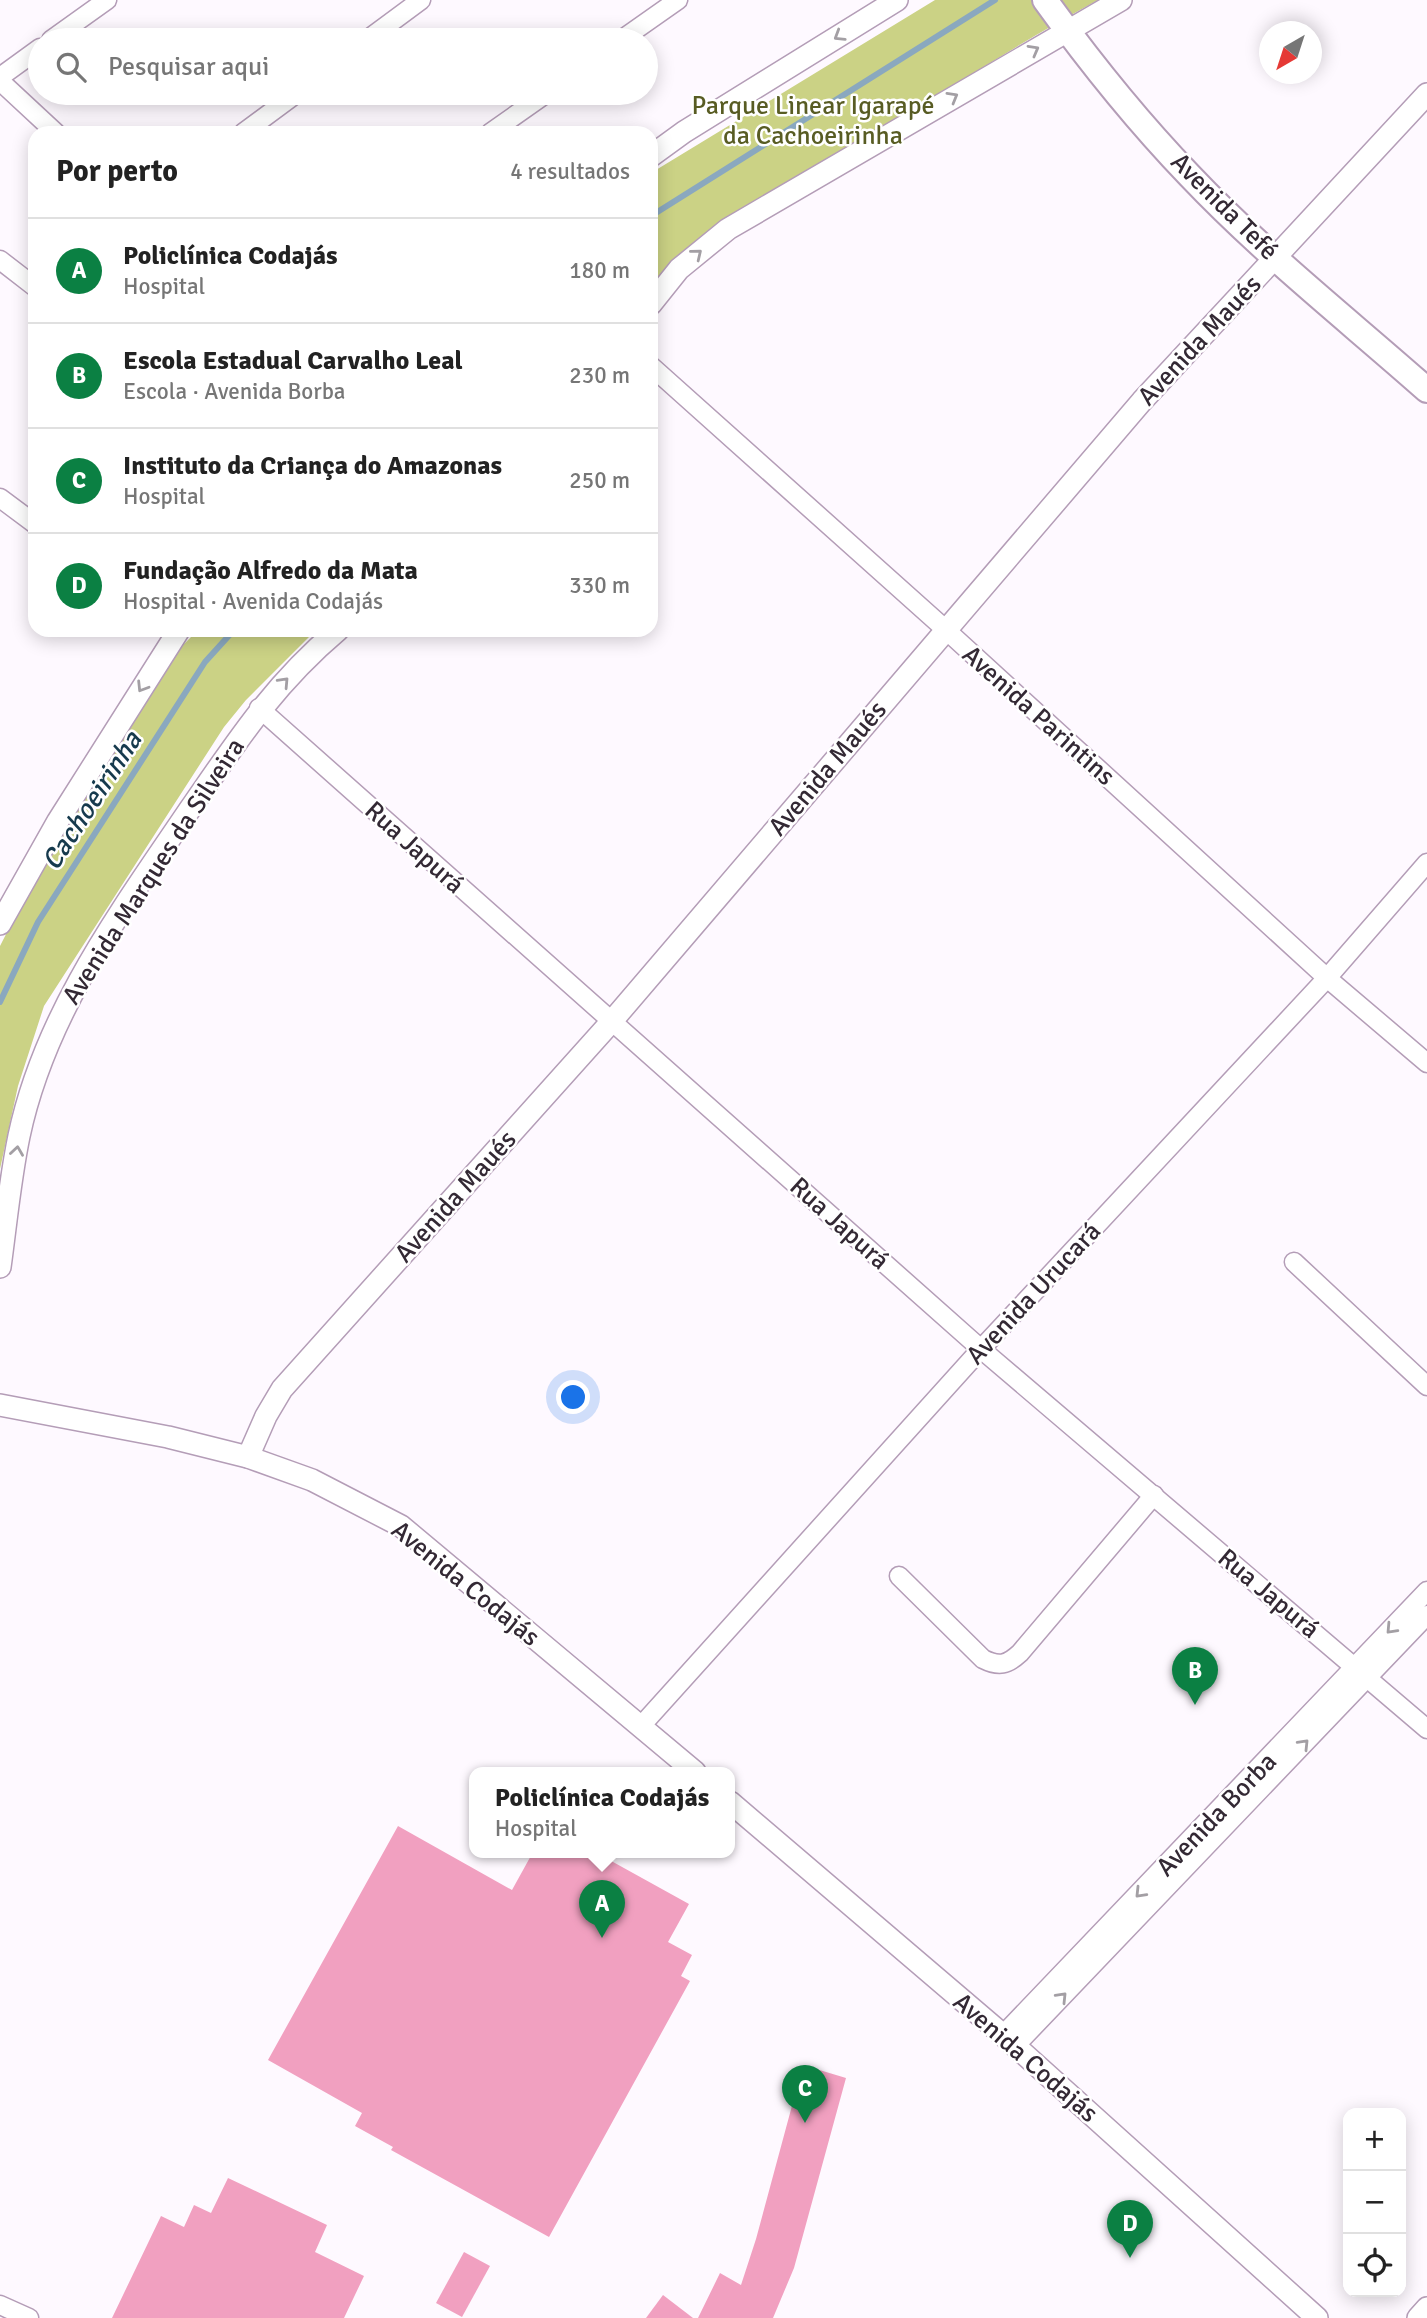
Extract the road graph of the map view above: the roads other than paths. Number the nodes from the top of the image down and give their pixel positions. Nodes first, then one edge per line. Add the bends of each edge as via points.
1 (107, 0) edge
2 (421, 0) edge
3 (678, 0) edge
4 (897, 0) edge
5 (1045, 0) edge
6 (1121, 0) edge
7 (68, 28) edge
8 (383, 28) edge
9 (638, 28) edge
10 (1066, 28) junction
11 (28, 57) edge
12 (0, 79) edge
13 (1427, 93) edge
14 (281, 105) edge
15 (530, 105) edge
16 (49, 126) edge
17 (252, 126) edge
18 (500, 126) edge
19 (658, 151) edge
20 (1276, 257) junction
21 (0, 260) edge
22 (28, 282) edge
23 (658, 295) edge
24 (658, 372) edge
25 (1427, 390) edge
26 (0, 498) edge
27 (28, 519) edge
28 (946, 629) junction
29 (175, 637) edge
30 (330, 637) edge
31 (259, 708) junction
32 (1427, 863) edge
33 (0, 924) edge
34 (1327, 978) junction
35 (612, 1021) junction
36 (1427, 1063) edge
37 (1294, 1262) dead end
38 (0, 1267) edge
39 (981, 1349) junction
40 (1427, 1386) edge
41 (0, 1405) edge
42 (248, 1457) junction
43 (1154, 1495) junction
44 (899, 1576) dead end
45 (1427, 1591) edge
46 (1427, 1615) edge
47 (1362, 1672) junction
48 (641, 1726) junction
49 (1427, 1729) edge
50 (689, 1767) edge
51 (735, 1806) edge
52 (1009, 2040) junction
53 (0, 2305) edge
54 (1427, 2308) edge
55 (29, 2318) edge
56 (1317, 2318) edge
57 (1418, 2318) edge

1 - 7 street
2 - 8 street
3 - 9 street
4 -> 19 street
5 - 10 main road, Avenida Tefé
6 - 10 street
10 - 20 main road, Avenida Tefé via 1190,177
23 -> 10 street via 678,269 728,229
11 - 12 street
12 - 16 street
13 - 20 street, Avenida Maués
14 - 17 street
15 - 18 street
20 - 25 main road, Avenida Tefé
20 - 28 street, Avenida Maués via 1142,401
21 - 22 street
24 - 28 street, Avenida Parintins
26 - 27 street
28 - 34 street, Avenida Parintins
28 - 35 street, Avenida Maués
29 -> 33 street via 58,821
31 -> 30 street, Avenida Marques da Silveira
31 - 35 street, Rua Japurá
38 -> 31 street, Avenida Marques da Silveira via 19,1135 66,1002 119,914
32 - 34 street, Avenida Urucará
34 - 36 street, Avenida Parintins
34 - 39 street, Avenida Urucará
35 - 39 street, Rua Japurá
35 - 42 street, Avenida Maués via 282,1389
37 - 40 street
39 - 43 street, Rua Japurá
39 - 48 street, Avenida Urucará
41 - 42 street, Avenida Codajás
42 - 48 street, Avenida Codajás via 312,1480 401,1526
43 - 44 street via 1008,1664 994,1665 983,1659
43 - 47 street, Rua Japurá
45 -> 47 street, Avenida Borba
46 - 47 street, Avenida Borba
47 - 49 street, Rua Japurá
47 - 52 street, Avenida Borba
48 - 50 street, Avenida Codajás
51 - 52 street, Avenida Codajás
52 - 56 street, Avenida Codajás
53 - 55 street
54 - 57 street

